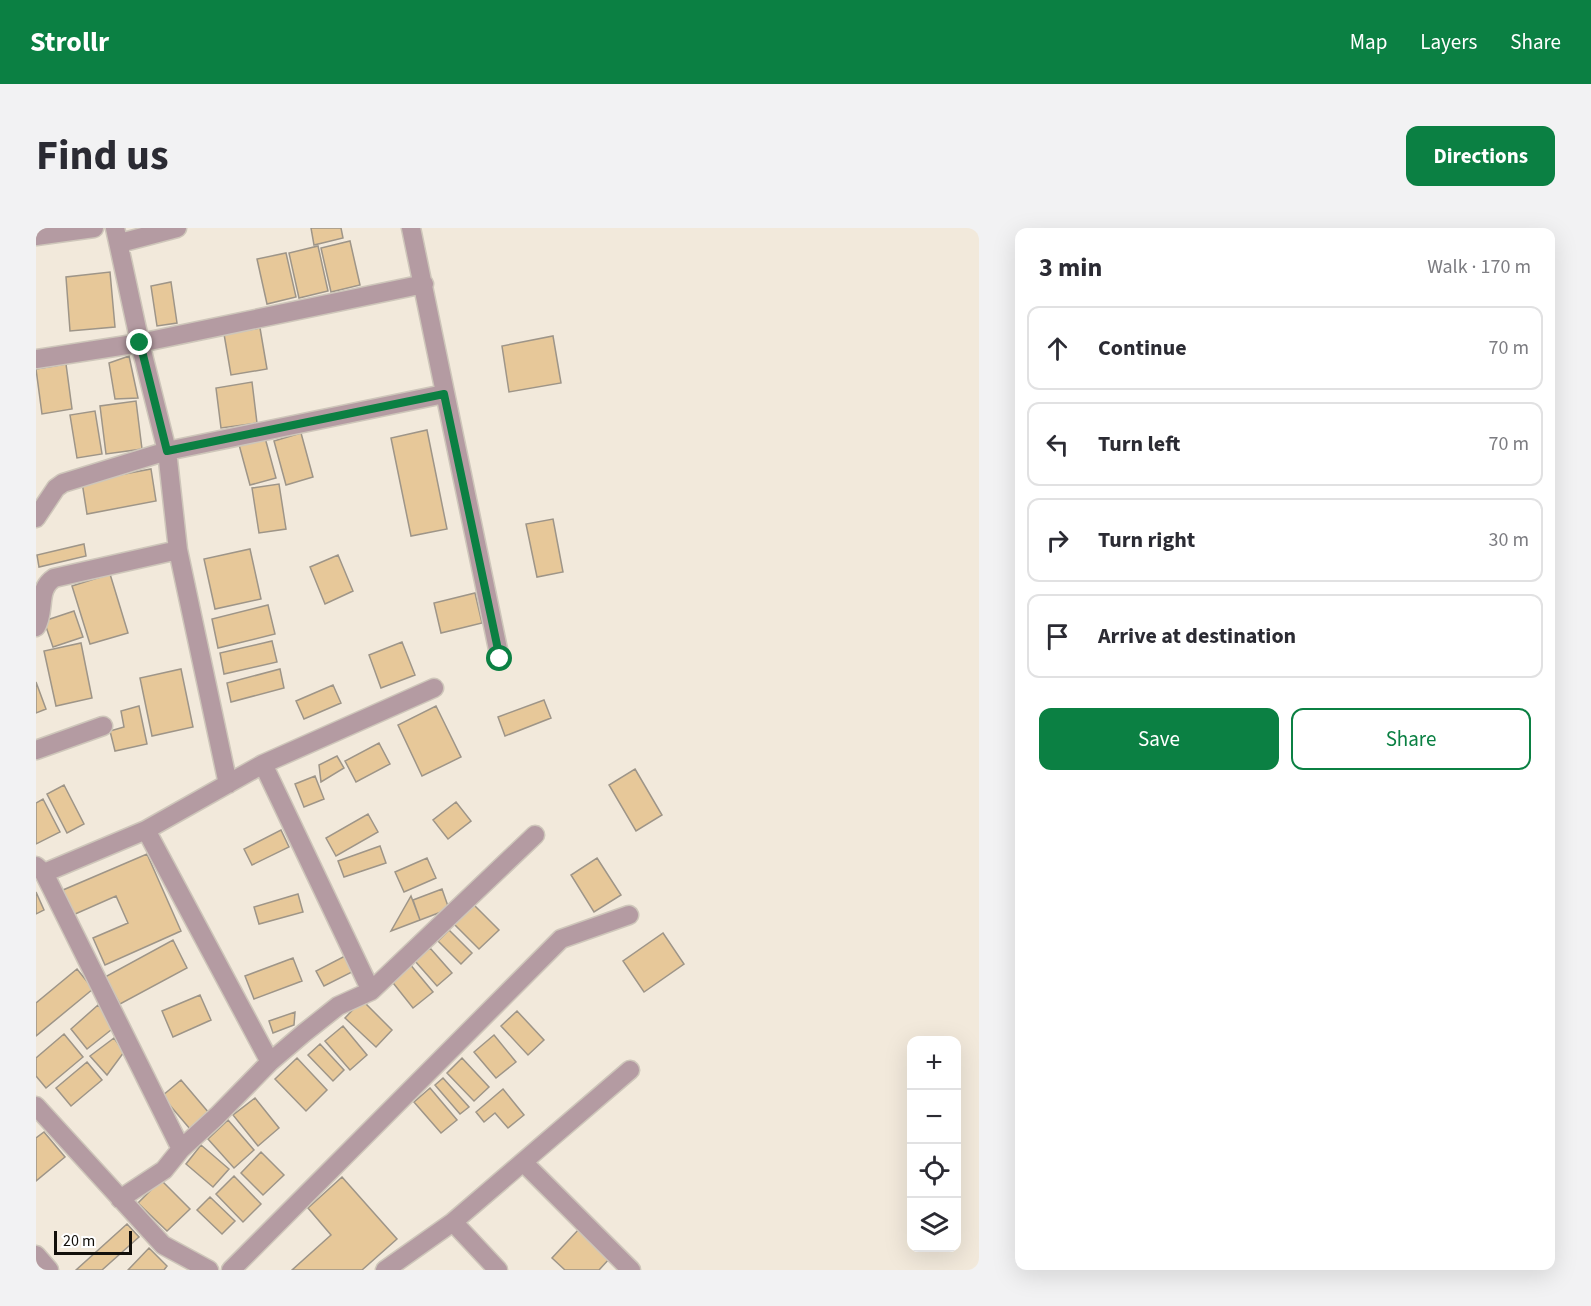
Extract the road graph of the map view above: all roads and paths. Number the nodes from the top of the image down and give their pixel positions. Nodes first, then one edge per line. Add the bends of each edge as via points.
1 (94, 228) edge
2 (177, 228) edge
3 (411, 228) edge
4 (36, 236) edge
5 (118, 236) edge
6 (424, 284) junction
7 (140, 343) junction
8 (36, 359) edge
9 (444, 394) junction
10 (167, 451) junction
11 (36, 518) edge
12 (178, 550) junction
13 (36, 627) edge
14 (500, 659) dead end
15 (435, 688) dead end
16 (103, 726) dead end
17 (36, 750) edge
18 (262, 764) junction
19 (228, 784) junction
20 (146, 830) junction
21 (535, 835) dead end
22 (40, 869) edge
23 (629, 915) dead end
24 (371, 991) junction
25 (270, 1062) junction
26 (630, 1070) dead end
27 (36, 1107) edge
28 (181, 1149) junction
29 (523, 1162) junction
30 (120, 1199) junction
31 (453, 1222) junction
32 (36, 1255) edge
33 (391, 1268) edge
34 (49, 1270) edge
35 (209, 1270) edge
36 (231, 1270) edge
37 (498, 1270) edge
38 (631, 1270) edge

1 - 4 street
2 - 5 street
3 - 6 street
5 - 7 street
6 - 7 street
6 - 9 street
7 - 8 street
7 - 10 street
9 - 10 street
9 - 14 street
10 - 11 street via 63,483
10 - 12 street
12 - 13 street via 46,583
12 - 19 street
15 - 18 street
16 - 17 street
18 - 19 street
18 - 24 street
19 - 20 street
20 - 22 street
20 - 25 street
21 - 24 street
22 - 28 street
23 - 36 street via 561,939
24 - 25 street via 338,1006
25 - 28 street
26 - 29 street
27 - 30 street
28 - 30 street via 164,1170
29 - 31 street
29 - 38 street
30 - 35 street via 163,1245
31 - 33 street
31 - 37 street
32 - 34 street

